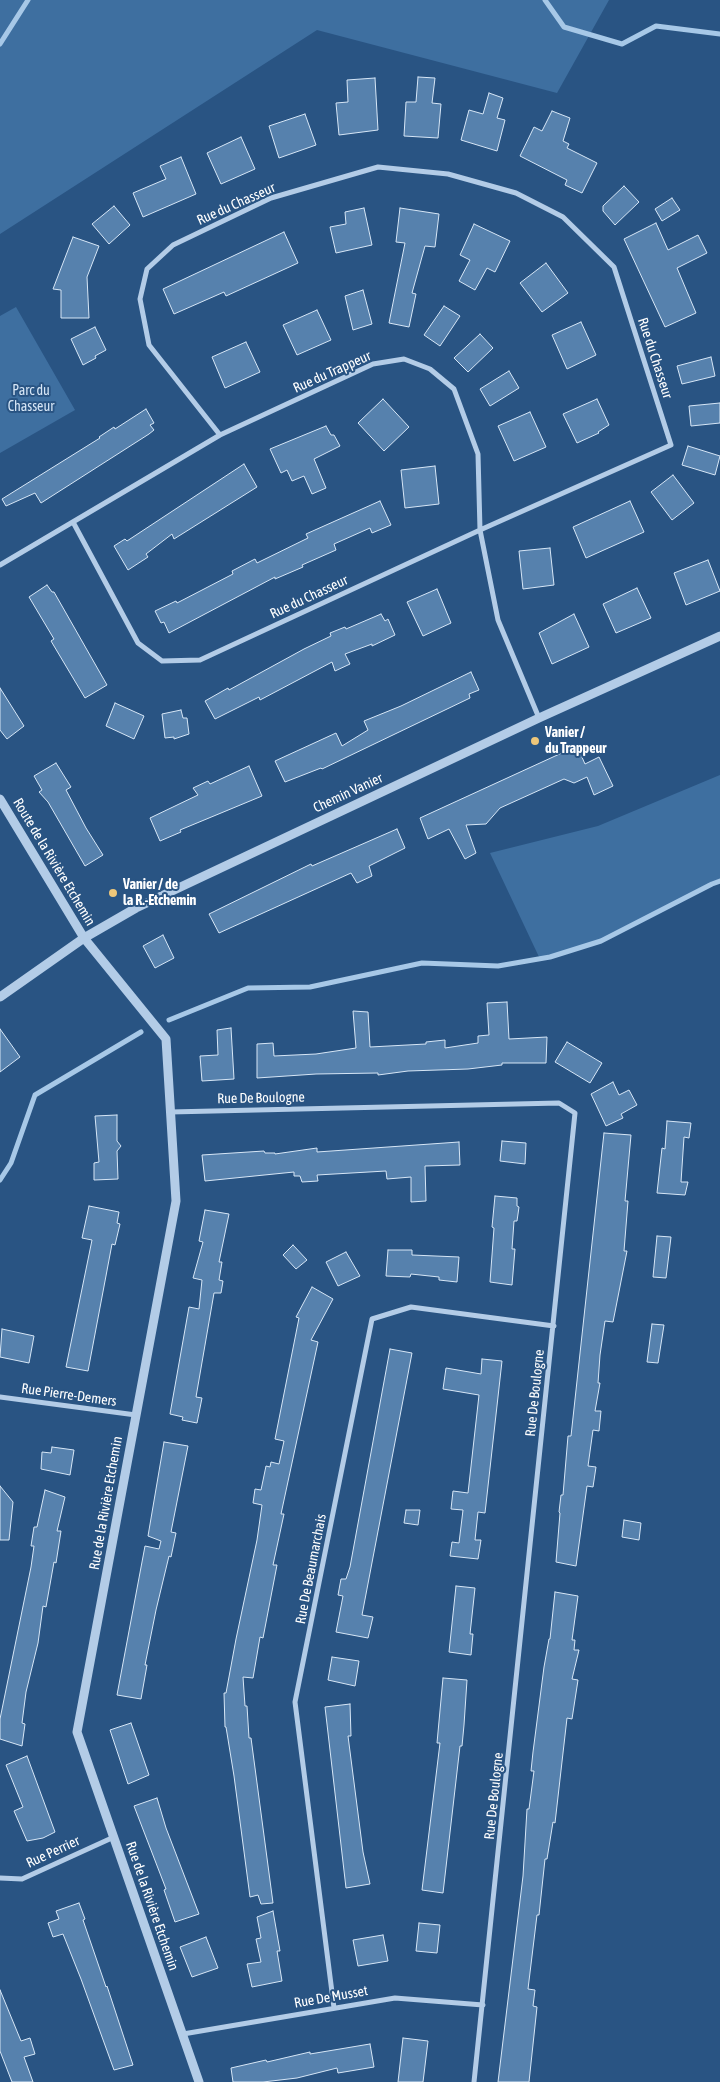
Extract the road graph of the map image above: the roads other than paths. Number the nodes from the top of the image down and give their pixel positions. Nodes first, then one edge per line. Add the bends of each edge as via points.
1 (220, 435) junction
2 (73, 522) junction
3 (480, 530) junction
4 (0, 565) edge
5 (720, 636) edge
6 (539, 718) junction
7 (0, 799) edge
8 (84, 938) junction
9 (0, 997) edge
10 (170, 1112) junction
11 (554, 1326) junction
12 (0, 1397) edge
13 (136, 1415) junction
14 (114, 1837) junction
15 (0, 1878) edge
16 (484, 2006) junction
17 (334, 2008) junction
18 (183, 2034) junction
19 (199, 2082) edge
20 (474, 2082) edge

1 - 2 street, Rue du Trappeur
1 - 3 street, Rue du Trappeur via 373,364 404,359 430,369 454,389 478,454
1 - 3 street, Rue du Chasseur via 150,345 140,299 147,269 173,245 271,198 378,167 448,174 516,193 563,217 614,267 671,445
2 - 3 street, Rue du Chasseur via 138,644 162,661 200,660
2 - 4 street, Rue du Trappeur
3 - 6 street, Rue du Trappeur via 498,620
5 - 6 street, Chemin Vanier
6 - 8 street, Chemin Vanier via 136,908
7 - 8 street, Route de la Rivière Etchemin
8 - 9 street, Chemin Vanier
8 - 10 street, Rue de la Rivière Etchemin via 166,1039
10 - 11 street, Rue De Boulogne via 559,1104 576,1113
10 - 13 street, Rue de la Rivière Etchemin via 176,1201
11 - 16 street, Rue De Boulogne
11 - 17 street, Rue De Beaumarchais via 411,1307 372,1319 295,1702
12 - 13 street, Rue Pierre-Demers
13 - 14 street, Rue de la Rivière Etchemin via 77,1732
14 - 15 street, Rue Perrier via 22,1879
14 - 18 street, Rue de la Rivière Etchemin
16 - 17 street, Rue De Musset via 395,1998
16 - 20 street, Rue De Boulogne
17 - 18 street, Rue De Musset
18 - 19 street, Rue de la Rivière Etchemin

